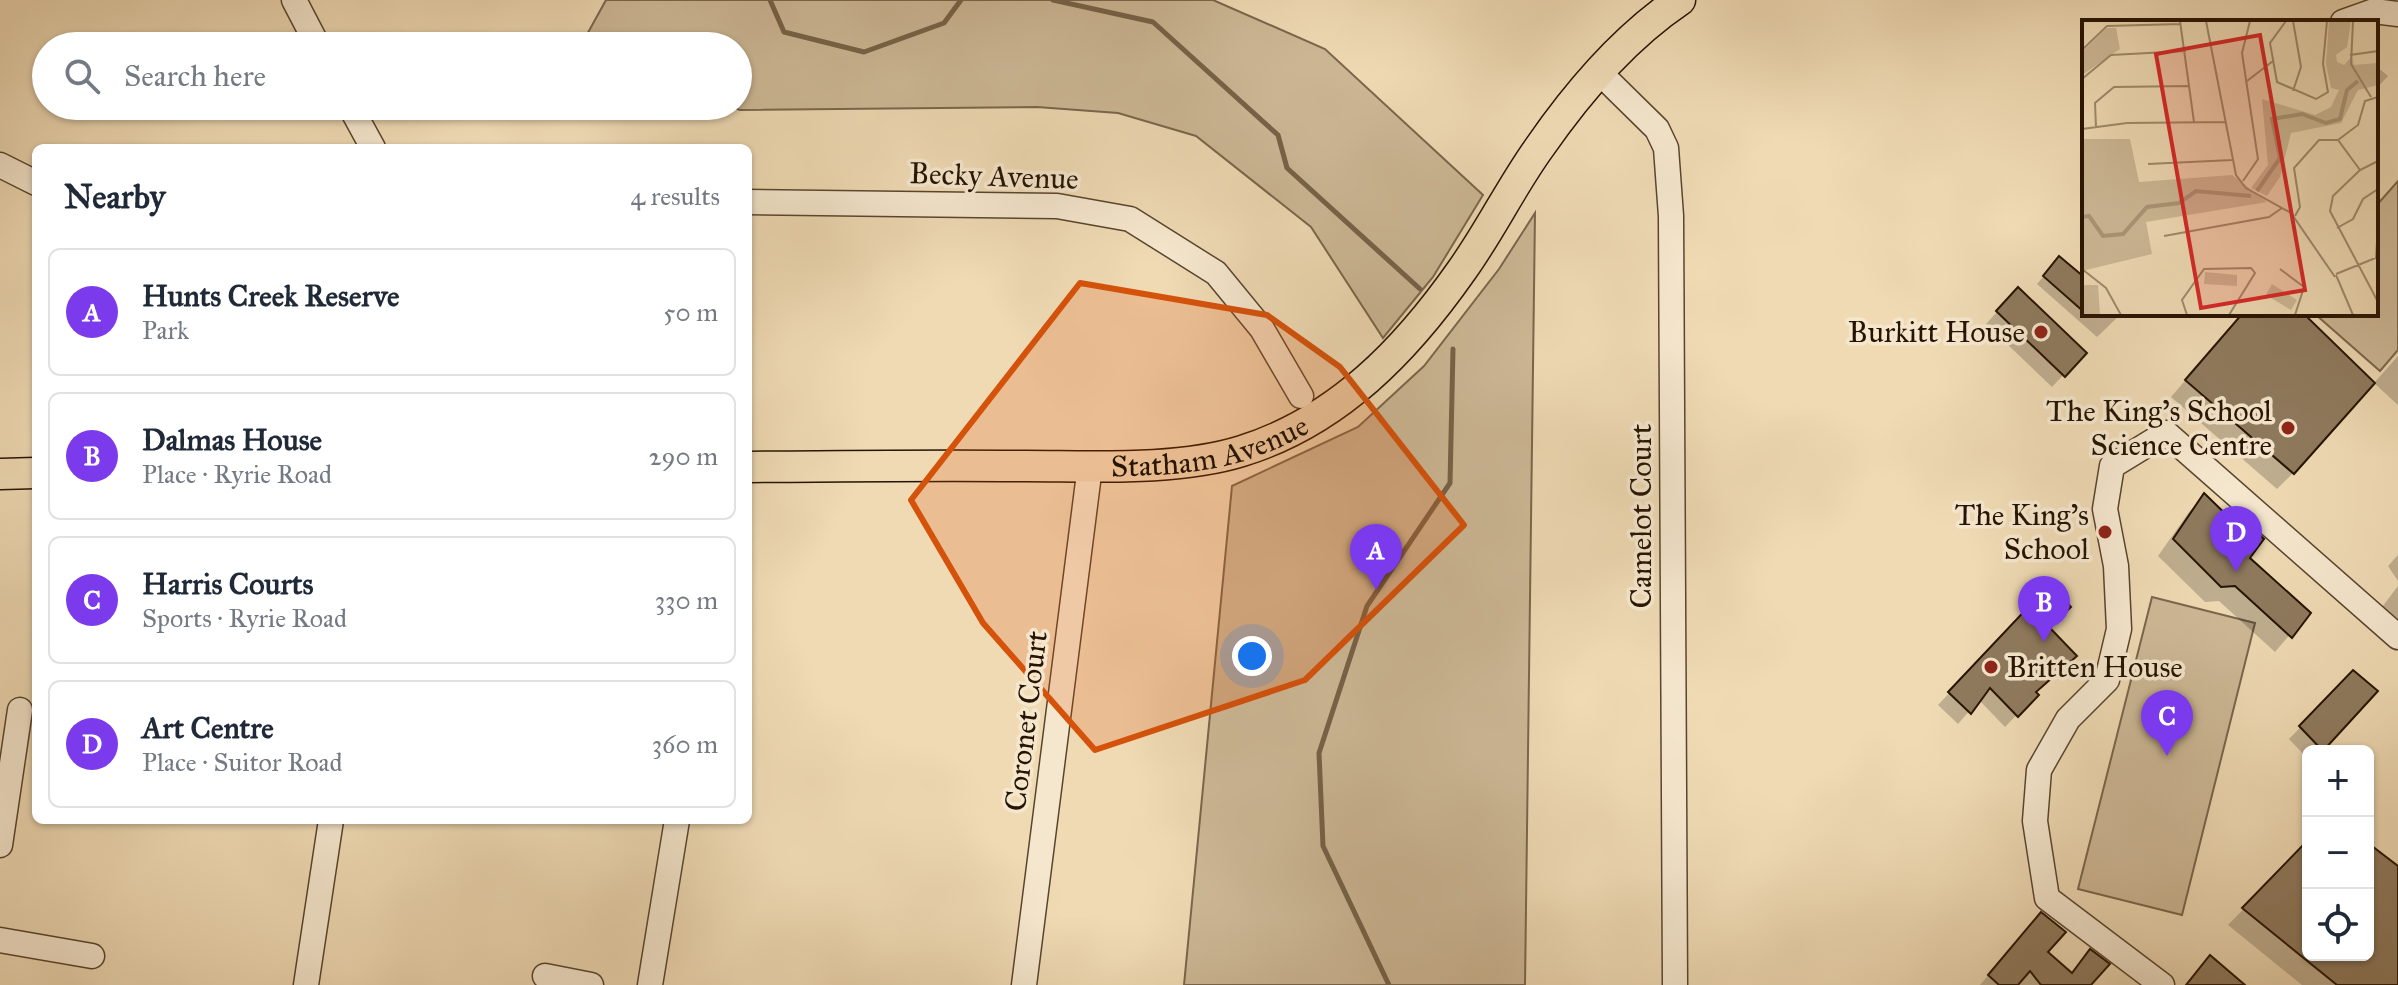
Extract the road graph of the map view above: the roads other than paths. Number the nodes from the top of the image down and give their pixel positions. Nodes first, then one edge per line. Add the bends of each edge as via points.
1 (294, 0) edge
2 (1680, 0) edge
3 (2398, 14) edge
4 (2349, 20) edge
5 (311, 32) edge
6 (1599, 72) junction
7 (358, 120) edge
8 (371, 144) edge
9 (0, 165) edge
10 (32, 181) edge
11 (752, 202) edge
12 (1301, 396) dead end
13 (1090, 466) junction
14 (752, 467) edge
15 (32, 473) edge
16 (0, 474) edge
17 (2398, 637) edge
18 (19, 710) edge
19 (330, 824) edge
20 (676, 824) edge
21 (0, 845) edge
22 (0, 940) edge
23 (92, 956) dead end
24 (545, 976) dead end
25 (306, 985) edge
26 (591, 985) edge
27 (650, 985) edge
28 (1024, 985) edge
29 (1675, 985) edge
30 (2162, 985) edge

1 - 5 street
2 - 6 main road, Statham Avenue
3 - 4 street via 2374,11
6 - 13 main road, Statham Avenue via 1537,149 1476,251 1433,308 1371,378 1338,404 1308,423 1241,451 1191,460
6 - 29 street, Camelot Court via 1657,129 1666,148 1671,216
7 - 8 street
9 - 10 street
11 - 12 street, Becky Avenue via 1057,206 1130,219 1216,273 1262,329
13 - 14 main road, Statham Avenue
13 - 28 street, Coronet Court
15 - 16 main road
17 - 30 street via 2166,433 2112,466 2105,509 2116,566 2119,629 2107,680 2068,719 2039,770 2035,821 2047,898
18 - 21 street
19 - 25 street
20 - 27 street
22 - 23 street
24 - 26 street

